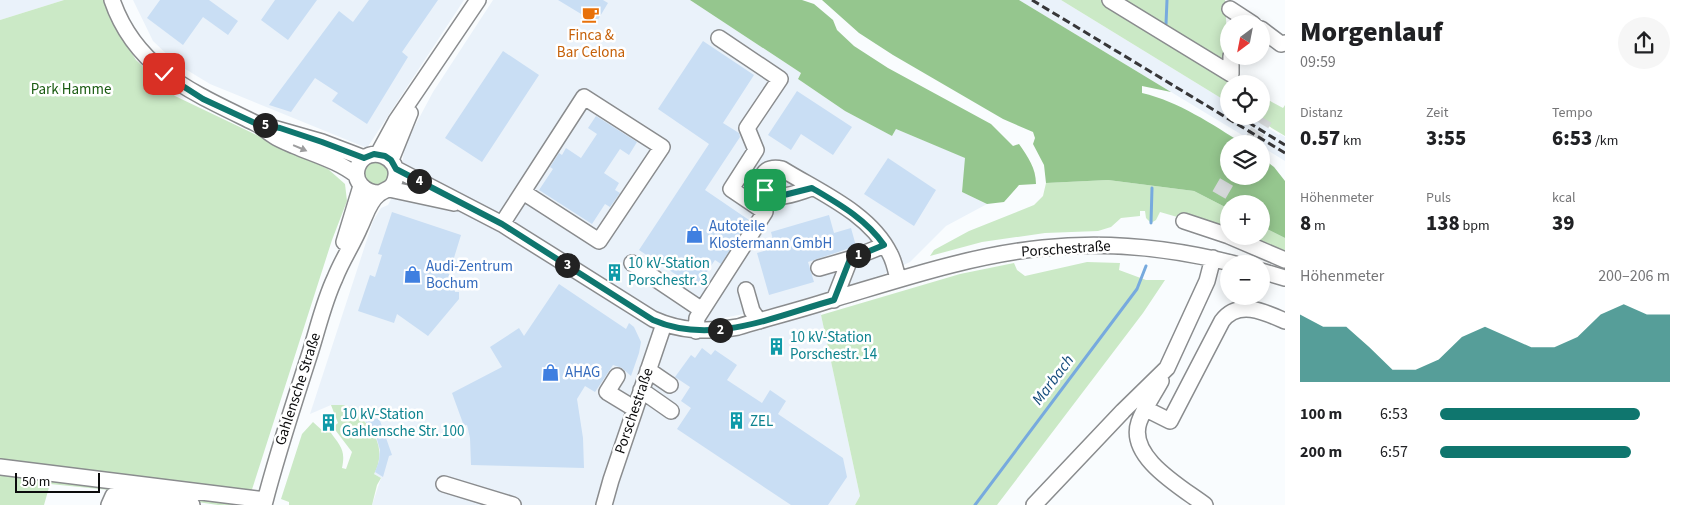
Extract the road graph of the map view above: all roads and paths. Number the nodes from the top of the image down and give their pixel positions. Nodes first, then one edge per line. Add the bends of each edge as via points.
1 (112, 0) edge
2 (478, 0) edge
3 (1110, 0) edge
4 (1270, 35) edge
5 (719, 38) dead end
6 (1285, 43) edge
7 (1231, 65) edge
8 (257, 124) junction
9 (382, 160) junction
10 (359, 181) junction
11 (812, 188) dead end
12 (384, 191) junction
13 (523, 192) junction
14 (461, 204) junction
15 (1184, 221) dead end
16 (502, 224) junction
17 (1220, 233) edge
18 (884, 245) junction
19 (1250, 245) edge
20 (1213, 258) junction
21 (850, 259) junction
22 (1220, 260) edge
23 (1285, 260) edge
24 (632, 263) dead end
25 (819, 268) dead end
26 (1270, 274) edge
27 (1285, 278) edge
28 (334, 279) junction
29 (898, 280) junction
30 (746, 290) dead end
31 (834, 300) junction
32 (702, 310) junction
33 (759, 321) junction
34 (1285, 321) edge
35 (664, 324) junction
36 (696, 331) junction
37 (1167, 368) junction
38 (648, 370) junction
39 (617, 376) dead end
40 (670, 385) dead end
41 (641, 390) junction
42 (635, 409) junction
43 (1146, 409) junction
44 (672, 412) dead end
45 (0, 466) edge
46 (444, 484) dead end
47 (264, 503) edge
48 (608, 503) edge
49 (110, 505) edge
50 (192, 505) edge
51 (513, 505) edge
52 (1034, 505) edge
53 (1205, 505) edge

1 - 8 street via 129,35 164,74 203,99
2 - 9 street, Gahlensche Straße via 418,91
3 - 7 street via 1231,74
4 - 6 street
5 - 32 street via 780,79 748,128 756,150 731,189 764,212
8 - 9 street, Porschestraße via 280,128
8 -> 10 street via 275,137 340,164
9 - 10 street, Gahlensche Straße via 358,166
9 - 12 street, Gahlensche Straße via 395,180
9 - 14 street, Porschestraße
10 - 12 street via 372,193
10 - 28 street, Gahlensche Straße via 356,207 336,262
11 - 18 street via 873,229
12 - 14 street, Porschestraße
12 - 28 street, Gahlensche Straße via 369,207
13 - 13 street via 584,97 662,147 599,241
13 - 16 street
14 - 16 street, Porschestraße
15 - 17 street
16 - 35 street, Porschestraße
18 - 21 street
18 - 29 street via 891,254
19 - 23 street
20 - 22 street, Porschestraße
20 - 29 street, Porschestraße via 1132,246 1043,248 978,259
20 - 37 street via 1207,280
21 - 25 street
21 - 31 street
24 - 32 street
26 - 27 street
28 - 47 street, Gahlensche Straße
29 - 31 street, Porschestraße
30 - 33 street via 752,311
31 - 33 street, Porschestraße
32 - 36 street via 697,318
33 - 36 street, Porschestraße via 719,330
34 - 43 street via 1257,309 1232,311 1222,321 1170,421
35 - 36 street, Porschestraße
35 - 38 street, Porschestraße
37 - 43 street
37 - 52 street
38 - 40 street
38 - 41 street, Porschestraße
39 - 42 street via 607,392
41 - 42 street, Porschestraße
41 - 44 street
42 - 48 street, Porschestraße via 611,480
43 - 53 street via 1139,423 1137,439 1143,454
45 - 47 street, Gahlensche Straße
46 - 51 street
49 - 50 street via 113,496

